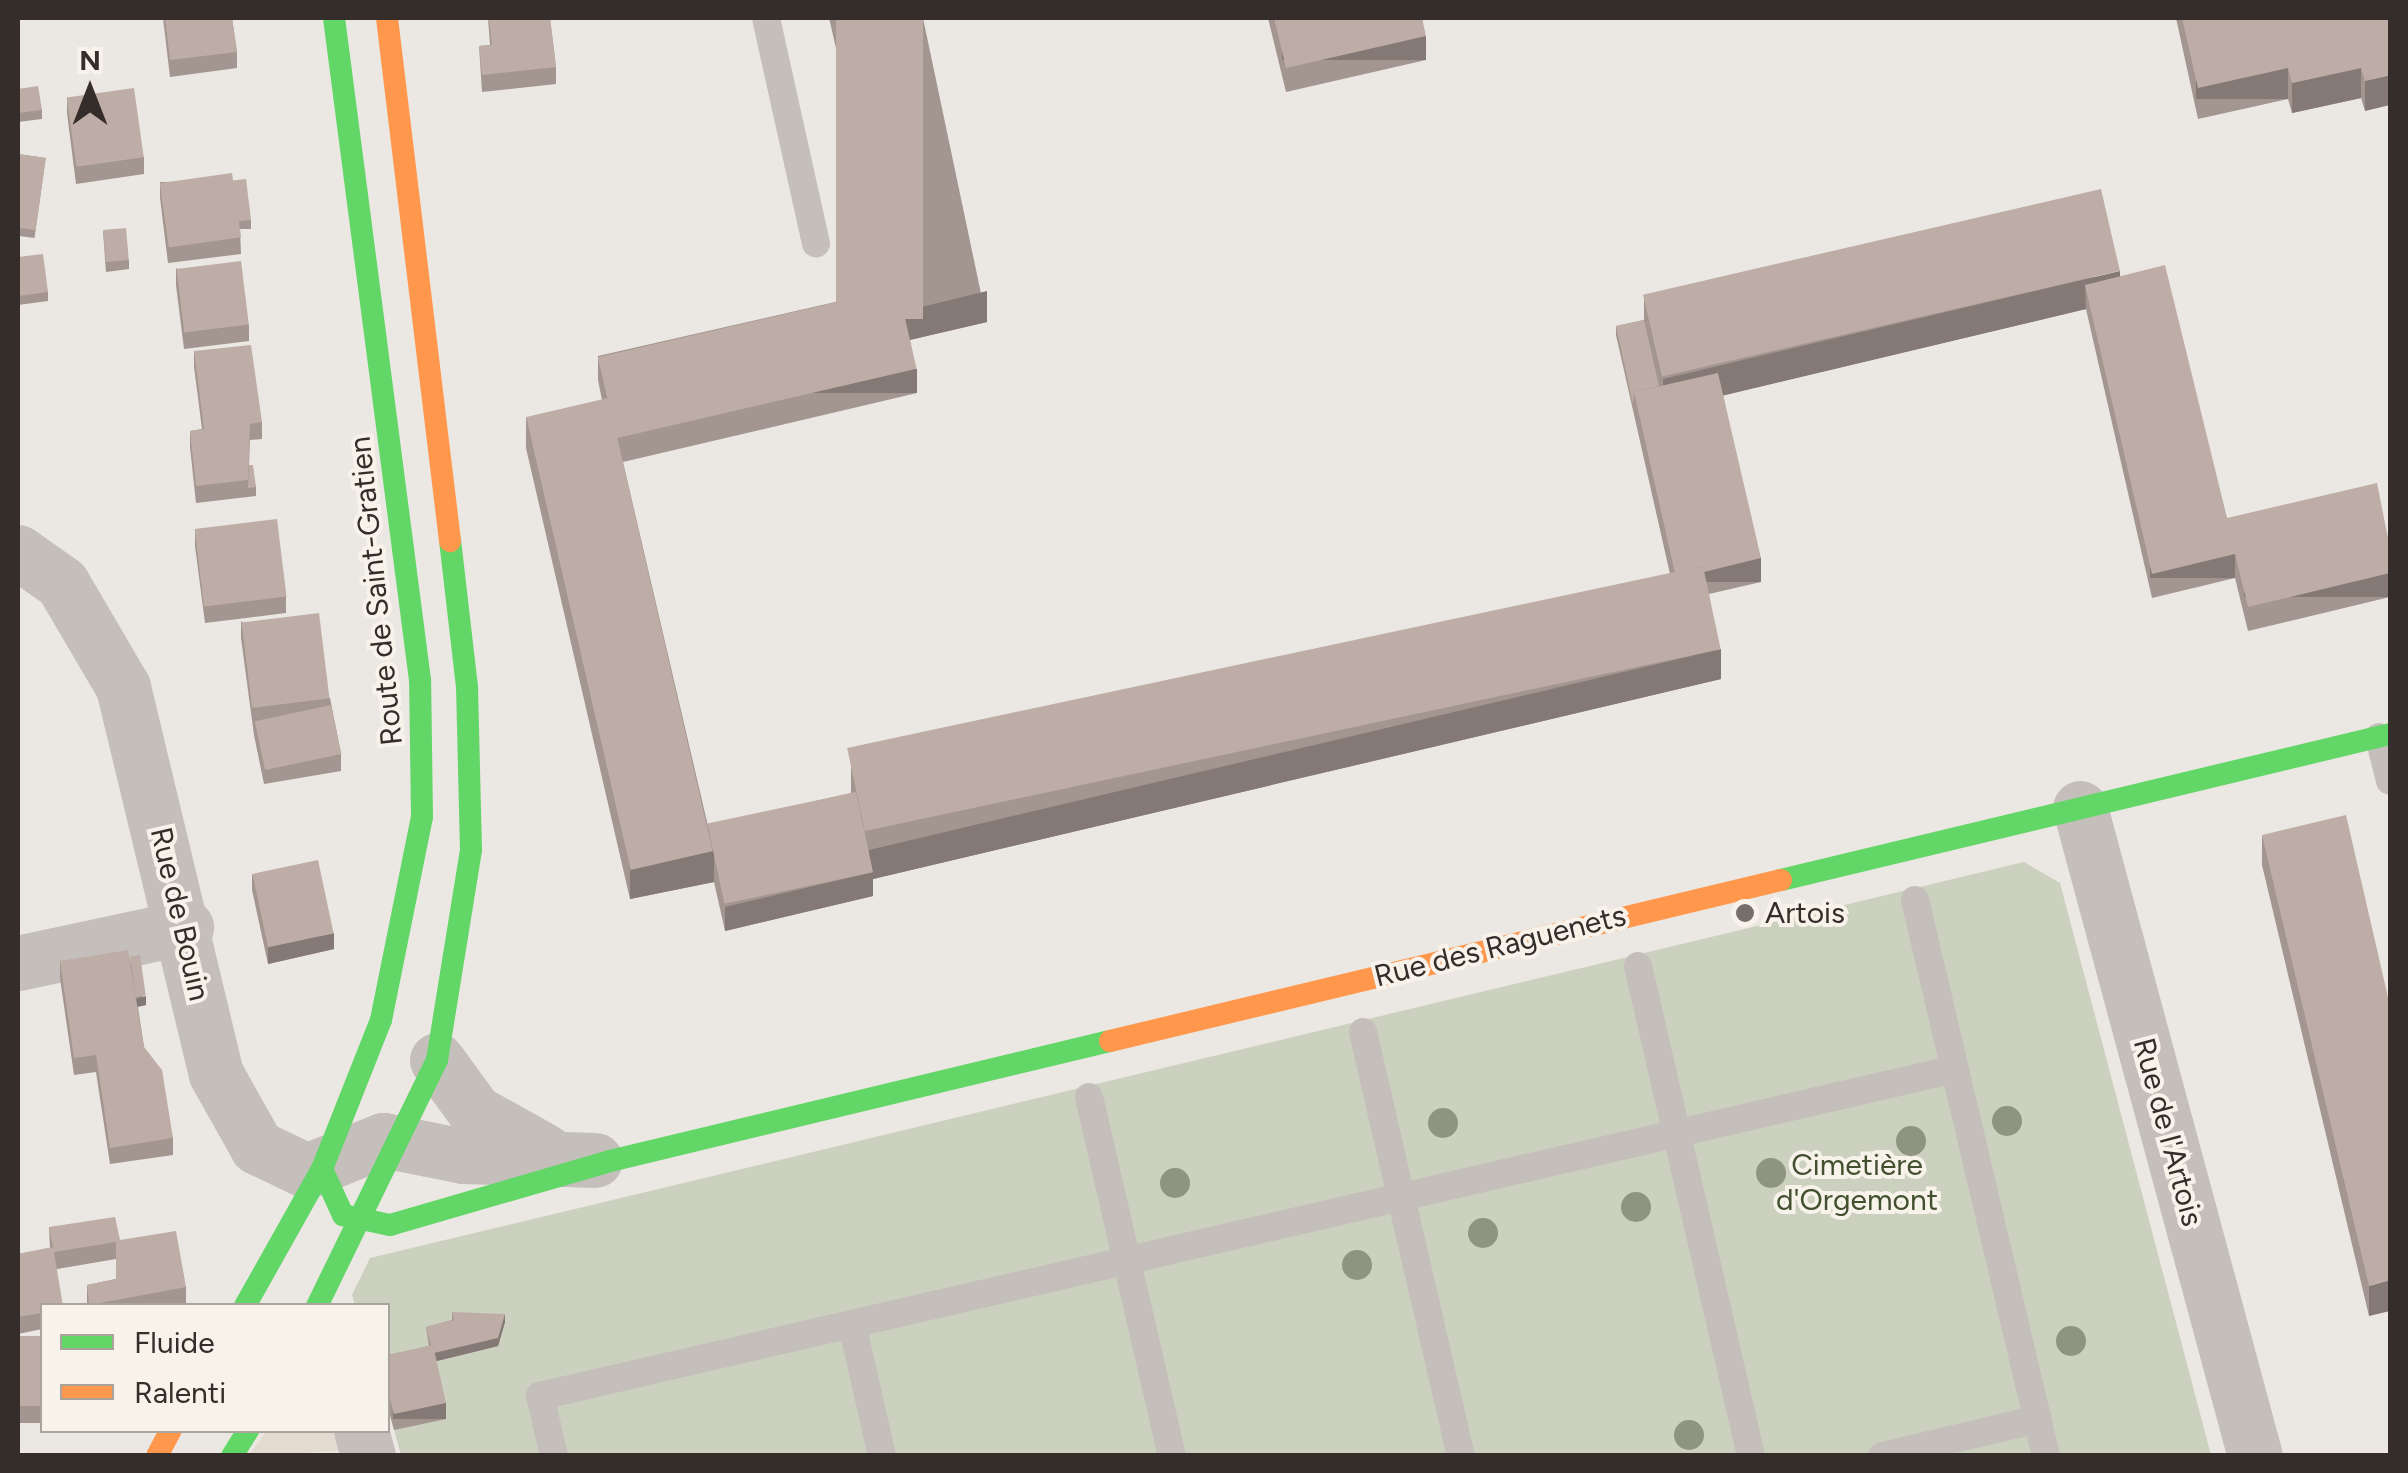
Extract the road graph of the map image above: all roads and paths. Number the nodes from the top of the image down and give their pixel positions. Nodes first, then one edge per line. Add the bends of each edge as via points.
1 (334, 18) edge
2 (387, 18) edge
3 (766, 18) edge
4 (816, 244) dead end
5 (18, 552) edge
6 (2385, 736) edge
7 (2390, 781) edge
8 (2080, 808) junction
9 (1915, 900) dead end
10 (186, 927) junction
11 (18, 963) edge
12 (1638, 966) dead end
13 (1363, 1032) dead end
14 (437, 1060) junction
15 (1955, 1069) junction
16 (1089, 1097) dead end
17 (1677, 1133) junction
18 (404, 1142) junction
19 (593, 1160) junction
20 (314, 1184) junction
21 (1402, 1196) junction
22 (361, 1225) junction
23 (1127, 1260) junction
24 (247, 1303) edge
25 (320, 1303) edge
26 (852, 1324) junction
27 (2038, 1419) junction
28 (169, 1433) edge
29 (246, 1433) edge
30 (157, 1456) edge
31 (232, 1456) edge
32 (554, 1456) edge
33 (882, 1456) edge
34 (1172, 1456) edge
35 (1461, 1456) edge
36 (1751, 1456) edge
37 (1882, 1456) edge
38 (2046, 1456) edge
39 (2255, 1456) edge

1 - 20 main road, Route de Saint-Gratien via 425,766 394,974
2 - 14 main road via 467,686 471,850
3 - 4 lane
5 - 10 street, Rue de Bouin via 62,582 122,686
6 - 7 lane
6 - 8 main road, Rue des Raguenets
8 - 19 main road, Rue des Raguenets
8 - 39 street, Rue de l'Artois
9 - 15 lane
10 - 11 street
10 - 20 street, Rue de Bouin via 216,1074 236,1118 278,1164
12 - 17 lane
13 - 21 lane
14 - 18 main road
14 - 19 street via 503,1136
15 - 17 lane
15 - 27 lane
16 - 23 lane
17 - 21 lane
17 - 36 lane
18 - 19 street, Rue des Raguenets via 463,1156
18 - 20 street via 368,1145
18 - 22 main road
19 - 22 main road, Rue des Raguenets via 436,1214
20 - 22 main road
20 - 24 main road, Route de Saint-Gratien
20 - 25 street
21 - 23 lane
21 - 35 lane
22 - 25 main road
23 - 26 lane
23 - 34 lane
26 - 32 lane via 540,1396
26 - 33 lane
27 - 37 lane
27 - 38 lane
28 - 30 main road
29 - 31 main road

